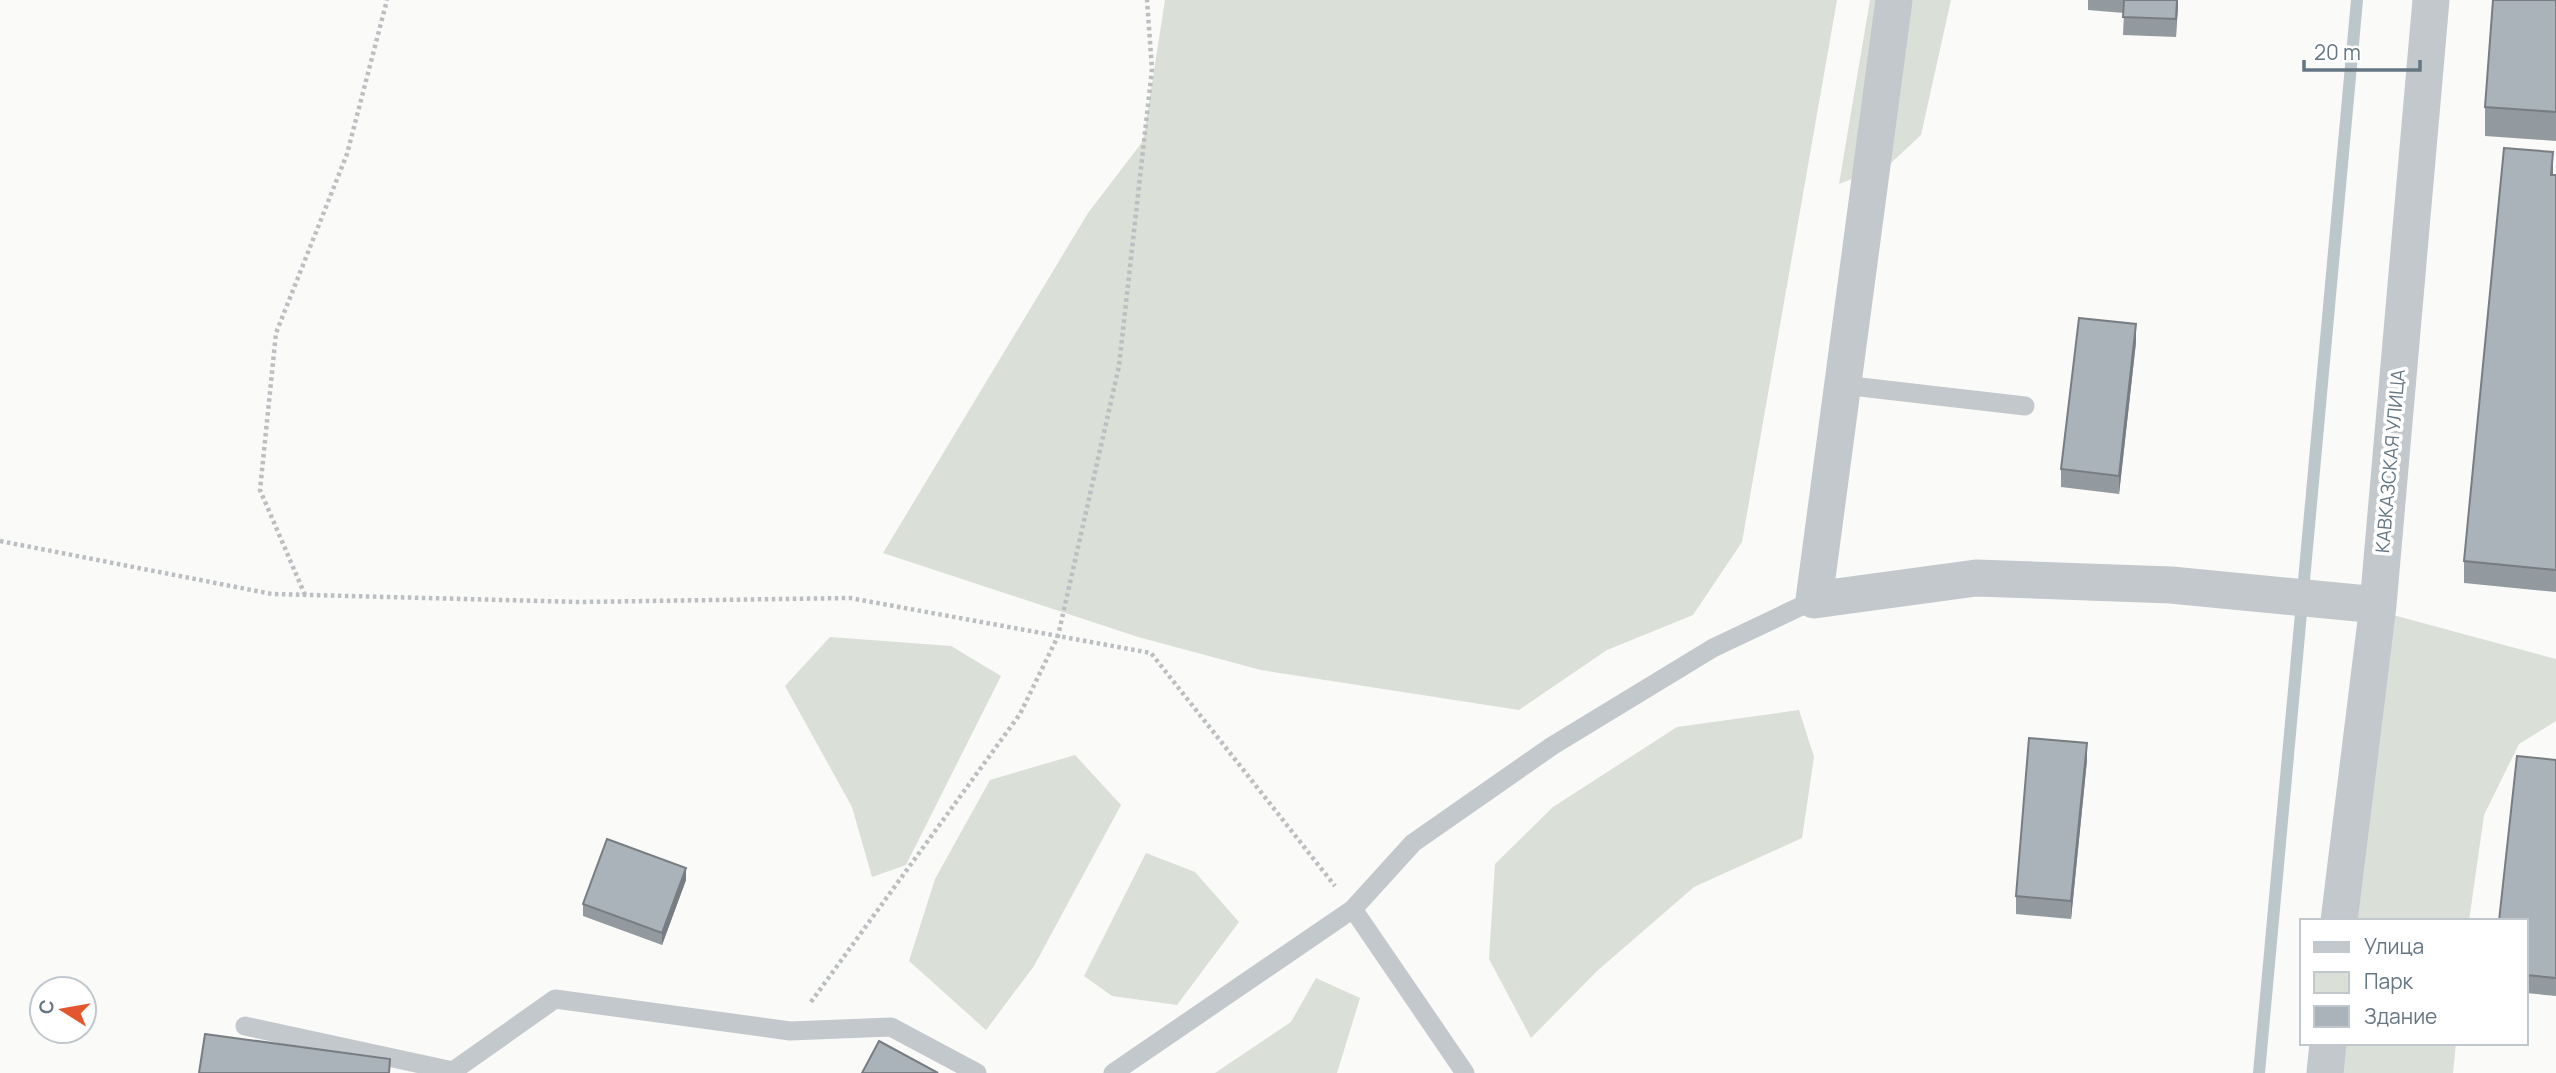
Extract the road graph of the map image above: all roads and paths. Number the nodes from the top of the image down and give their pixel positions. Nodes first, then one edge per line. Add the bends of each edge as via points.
1 (387, 0) edge
2 (1147, 0) edge
3 (1894, 0) edge
4 (2431, 0) edge
5 (1843, 386) junction
6 (2025, 406) dead end
7 (0, 541) edge
8 (305, 595) junction
9 (1814, 600) junction
10 (2378, 605) junction
11 (1058, 636) junction
12 (1353, 909) junction
13 (2339, 919) edge
14 (245, 1027) dead end
15 (790, 1031) junction
16 (2328, 1045) edge
17 (977, 1073) edge
18 (1113, 1073) edge
19 (1465, 1073) edge
20 (2325, 1073) edge

1 - 8 path via 347,154 276,333 260,490
2 - 11 path via 1152,69 1119,366
3 - 5 street
4 - 10 street, КАВКАЗСКАЯ УЛИЦА
5 - 6 lane
5 - 9 street
7 - 8 path via 272,594
8 - 11 path via 580,602 850,598
9 - 10 street via 1976,578 2171,585
9 - 12 lane via 1713,648 1552,746 1413,844
10 - 13 street, КАВКАЗСКАЯ УЛИЦА
11 - 12 path via 1151,653
11 - 15 path via 1020,715
12 - 18 lane
12 - 19 lane
14 - 15 lane via 453,1071 555,999
15 - 17 lane via 891,1027
16 - 20 street

